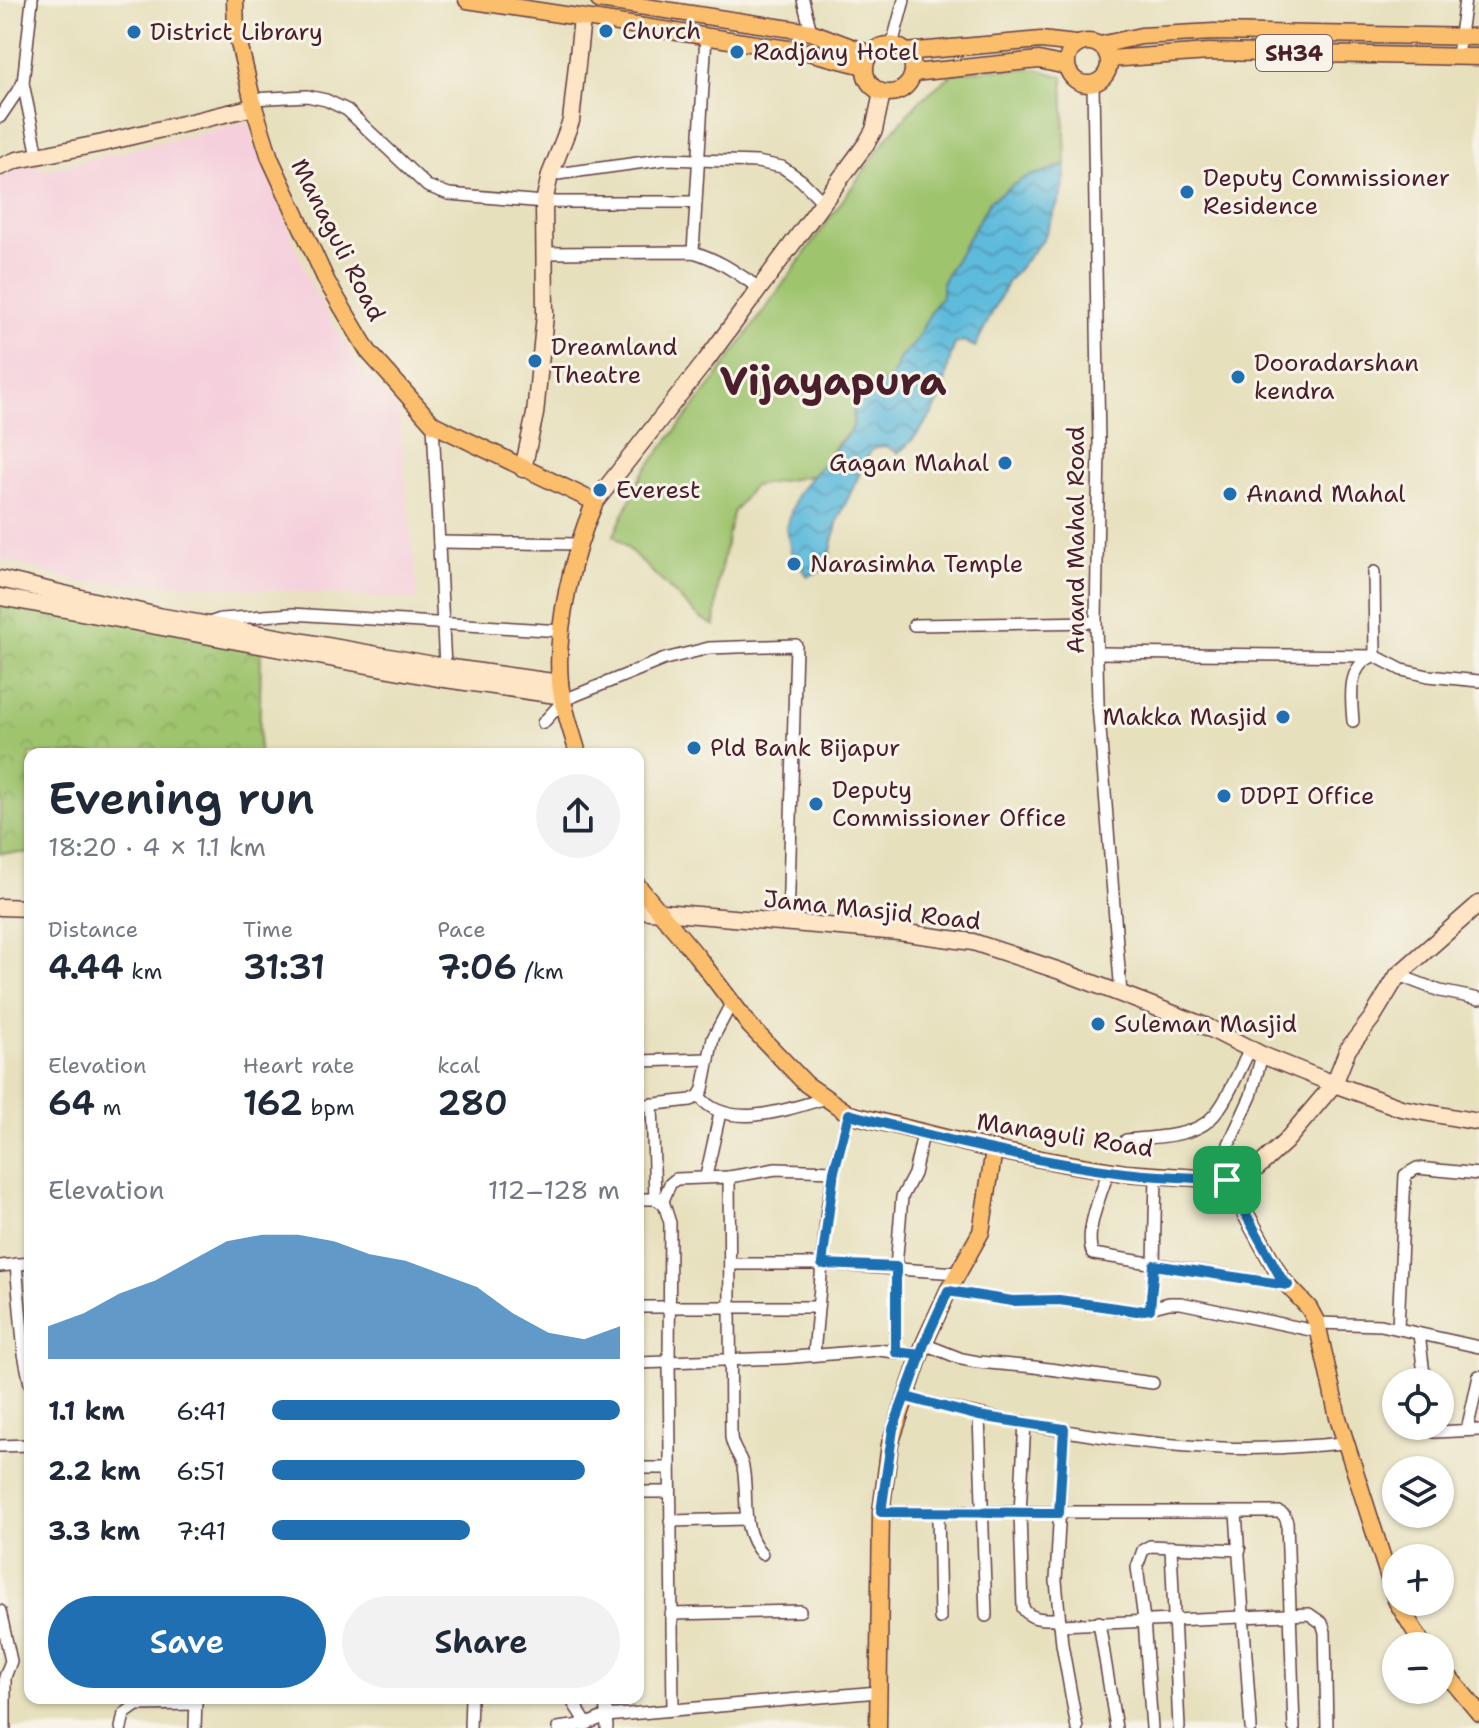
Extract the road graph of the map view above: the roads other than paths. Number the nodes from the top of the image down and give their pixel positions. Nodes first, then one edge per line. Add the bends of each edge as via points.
1 (32, 0) edge
2 (235, 0) edge
3 (467, 0) edge
4 (599, 0) edge
5 (803, 0) edge
6 (904, 0) edge
7 (1465, 0) edge
8 (582, 18) junction
9 (811, 32) junction
10 (1458, 34) junction
11 (706, 36) junction
12 (1479, 37) edge
13 (1076, 44) junction
14 (898, 48) junction
15 (1105, 52) junction
16 (1457, 55) junction
17 (1479, 57) edge
18 (867, 60) junction
19 (1066, 66) junction
20 (913, 73) junction
21 (23, 83) junction
22 (1093, 84) junction
23 (882, 93) junction
24 (253, 103) junction
25 (0, 117) edge
26 (38, 156) junction
27 (700, 158) junction
28 (0, 167) edge
29 (550, 175) junction
30 (544, 202) junction
31 (696, 202) junction
32 (823, 202) junction
33 (693, 252) junction
34 (544, 253) junction
35 (759, 288) junction
36 (433, 424) junction
37 (523, 469) junction
38 (595, 502) junction
39 (439, 542) junction
40 (578, 544) junction
41 (1374, 572) dead end
42 (0, 579) edge
43 (0, 597) edge
44 (1096, 622) junction
45 (443, 623) junction
46 (914, 625) dead end
47 (202, 630) junction
48 (561, 631) junction
49 (1098, 653) junction
50 (1375, 656) junction
51 (445, 667) junction
52 (1479, 681) edge
53 (563, 693) junction
54 (1353, 721) dead end
55 (543, 723) dead end
56 (577, 748) edge
57 (644, 893) edge
58 (1479, 904) edge
59 (0, 907) edge
60 (24, 908) edge
61 (644, 910) edge
62 (660, 910) junction
63 (788, 924) junction
64 (1398, 975) junction
65 (1121, 994) junction
66 (1479, 999) edge
67 (732, 1002) junction
68 (1256, 1052) junction
69 (709, 1059) junction
70 (644, 1061) edge
71 (1334, 1084) junction
72 (699, 1096) junction
73 (826, 1098) junction
74 (652, 1104) junction
75 (644, 1105) edge
76 (720, 1113) junction
77 (849, 1114) junction
78 (1479, 1122) edge
79 (923, 1134) junction
80 (1126, 1140) dead end
81 (1229, 1144) dead end
82 (994, 1150) junction
83 (1109, 1170) junction
84 (834, 1171) junction
85 (1479, 1174) edge
86 (1156, 1175) junction
87 (706, 1176) junction
88 (729, 1177) junction
89 (1227, 1180) junction
90 (644, 1200) edge
91 (659, 1201) junction
92 (24, 1263) edge
93 (16, 1264) junction
94 (730, 1264) junction
95 (822, 1264) junction
96 (1154, 1265) junction
97 (0, 1266) edge
98 (896, 1267) junction
99 (958, 1273) junction
100 (1288, 1285) junction
101 (948, 1291) junction
102 (731, 1306) junction
103 (644, 1307) edge
104 (668, 1307) junction
105 (818, 1307) junction
106 (1150, 1309) junction
107 (1318, 1328) junction
108 (1398, 1328) junction
109 (1419, 1334) junction
110 (1479, 1347) edge
111 (923, 1350) junction
112 (896, 1352) junction
113 (24, 1354) edge
114 (814, 1354) junction
115 (732, 1359) junction
116 (644, 1363) edge
117 (669, 1363) junction
118 (1423, 1368) edge
119 (1479, 1376) edge
120 (1153, 1383) dead end
121 (906, 1397) junction
122 (979, 1416) junction
123 (1025, 1422) junction
124 (1064, 1429) junction
125 (1473, 1430) edge
126 (1345, 1443) junction
127 (24, 1445) edge
128 (0, 1446) edge
129 (644, 1468) edge
130 (670, 1468) junction
131 (644, 1492) edge
132 (670, 1492) junction
133 (881, 1512) junction
134 (938, 1513) junction
135 (1020, 1513) junction
136 (1059, 1513) junction
137 (1236, 1513) junction
138 (983, 1514) junction
139 (747, 1519) junction
140 (670, 1521) junction
141 (1171, 1547) junction
142 (1240, 1550) junction
143 (762, 1554) dead end
144 (1382, 1558) edge
145 (0, 1611) edge
146 (800, 1611) dead end
147 (671, 1614) junction
148 (1290, 1614) junction
149 (986, 1616) dead end
150 (1245, 1617) junction
151 (940, 1618) dead end
152 (1173, 1619) junction
153 (1144, 1620) junction
154 (1060, 1622) junction
155 (1099, 1622) junction
156 (6, 1661) edge
157 (1454, 1683) edge
158 (878, 1692) junction
159 (152, 1704) edge
160 (196, 1704) edge
161 (471, 1704) edge
162 (574, 1704) edge
163 (673, 1709) junction
164 (1479, 1713) edge
165 (606, 1722) edge
166 (587, 1724) junction
167 (5, 1728) edge
168 (121, 1728) edge
169 (195, 1728) edge
170 (470, 1728) edge
171 (558, 1728) edge
172 (878, 1728) edge
173 (1077, 1728) edge
174 (1116, 1728) edge
175 (1152, 1728) edge
176 (1179, 1728) edge
177 (1251, 1728) edge
178 (1294, 1728) edge
179 (1327, 1728) edge

1 - 21 street
2 - 24 main road, Managuli Road via 236,30
3 - 8 main road
4 - 9 main road
5 - 9 street
6 - 14 street
7 - 10 street
8 - 11 main road
8 - 29 street via 571,121
9 - 18 main road
10 - 12 main road, SH34
10 - 15 main road, SH34 via 1214,32 1141,36
10 - 16 street
11 - 18 main road
11 - 27 street
13 - 14 main road, SH34 via 1041,40
13 - 15 main road, SH34 via 1088,41
13 - 19 main road
14 - 18 main road, SH34 via 884,46
14 - 20 main road via 910,57
15 - 16 main road, SH34
15 - 22 main road via 1109,70
16 - 17 main road, SH34
18 - 23 main road via 868,82
19 - 20 main road via 1039,60
19 - 22 main road via 1081,84
20 - 23 main road via 905,87
21 - 25 street
21 - 26 street
22 - 44 street, Anand Mahal Road
23 - 32 street via 874,130
24 - 26 street
24 - 30 street via 307,96 326,100 347,110 437,191
24 - 36 main road, Managuli Road via 270,158 327,282 368,351
26 - 28 street
27 - 29 street
27 - 31 street
27 - 32 street via 782,167
29 - 30 street
30 - 31 street
30 - 34 street
31 - 33 street
32 - 35 street
33 - 34 street
33 - 35 street via 726,265
34 - 37 street via 545,315 535,414
35 - 38 street
36 - 37 main road, Managuli Road
36 - 39 street
37 - 38 main road, Managuli Road
38 - 40 main road
39 - 40 street
39 - 45 street
40 - 48 main road
41 - 50 street
42 - 47 street
43 - 47 street
44 - 46 street
44 - 49 street, Anand Mahal Road
45 - 47 street via 278,614 221,619
45 - 48 street
45 - 51 street
47 - 51 street
47 - 53 street via 438,678
48 - 53 main road
49 - 50 street
49 - 65 street, Anand Mahal Road
50 - 52 street via 1402,670
50 - 54 street via 1357,667
51 - 53 street
53 - 55 street
53 - 56 main road
53 - 63 street via 689,652 796,645
57 - 62 main road, Managuli Road
58 - 64 street
59 - 60 street
61 - 62 street, Jama Masjid Road
62 - 63 street, Jama Masjid Road
62 - 67 main road, Managuli Road
63 - 65 street, Jama Masjid Road via 973,942
64 - 66 street
64 - 71 street via 1348,1049
65 - 68 street, Jama Masjid Road
67 - 69 street via 713,1038
67 - 73 main road, Managuli Road via 806,1084
68 - 71 street, Jama Masjid Road
68 - 80 street via 1202,1128
68 - 81 street via 1251,1096
69 - 70 street
69 - 72 street
71 - 78 street, Jama Masjid Road via 1401,1108
71 - 89 street via 1257,1168
72 - 74 street
72 - 76 street
73 - 76 street via 764,1113
73 - 77 main road, Managuli Road
74 - 75 street
74 - 91 street
76 - 87 street
77 - 79 main road, Managuli Road
77 - 84 street
79 - 82 main road, Managuli Road
79 - 98 street via 914,1174 902,1197
82 - 83 main road, Managuli Road
82 - 99 main road via 981,1232
83 - 86 main road, Managuli Road
83 - 96 street via 1090,1249 1100,1256
84 - 88 street via 776,1169
84 - 95 street
85 - 108 street via 1417,1168 1405,1175
86 - 89 main road, Managuli Road
86 - 96 street
87 - 88 street
87 - 91 street via 676,1179
88 - 94 street
89 - 100 main road
90 - 91 street
91 - 104 street via 670,1223
92 - 93 street
93 - 97 street
93 - 113 street
94 - 95 street
94 - 102 street
95 - 98 street
95 - 105 street
96 - 100 street
96 - 106 street
98 - 99 street
98 - 112 street
99 - 101 main road
100 - 107 main road via 1309,1308
101 - 106 street via 1012,1301
101 - 111 main road
102 - 104 street
102 - 105 street
102 - 115 street
103 - 104 street
104 - 117 street
105 - 114 street
106 - 107 street via 1181,1303
107 - 108 street
107 - 126 main road
108 - 109 street
109 - 110 street
109 - 118 street
111 - 112 street
111 - 120 street via 978,1362
111 - 121 main road
112 - 114 street
114 - 115 street
115 - 117 street
115 - 139 street via 731,1437 743,1465
116 - 117 street
117 - 130 street
119 - 125 street
121 - 122 street
121 - 133 main road via 890,1444
122 - 123 street
122 - 138 street
123 - 124 street
123 - 135 street
124 - 126 street via 1221,1448
124 - 136 street
126 - 144 main road
127 - 128 street
129 - 130 street
130 - 132 street
131 - 132 street
132 - 140 street
133 - 134 street
133 - 158 main road
134 - 138 street
134 - 151 street
135 - 136 street
135 - 138 street
135 - 154 street via 1023,1608 1028,1616
136 - 137 street
136 - 154 street
137 - 142 street
137 - 148 street via 1284,1515
138 - 149 street
139 - 140 street
139 - 143 street via 753,1545
140 - 147 street
141 - 142 street
141 - 152 street
141 - 153 street via 1150,1546 1138,1558
142 - 150 street
145 - 156 street
146 - 147 street
147 - 163 street
148 - 150 street
148 - 178 street
148 - 179 street via 1317,1618 1325,1632
150 - 152 street
150 - 177 street
152 - 153 street
152 - 176 street
153 - 155 street
153 - 175 street
154 - 155 street
154 - 173 street
155 - 174 street
156 - 167 street
157 - 164 main road
158 - 163 street
158 - 172 main road
159 - 168 street via 137,1705 124,1714
160 - 169 street
161 - 170 street
162 - 166 street
163 - 165 street
165 - 166 street
166 - 171 street

